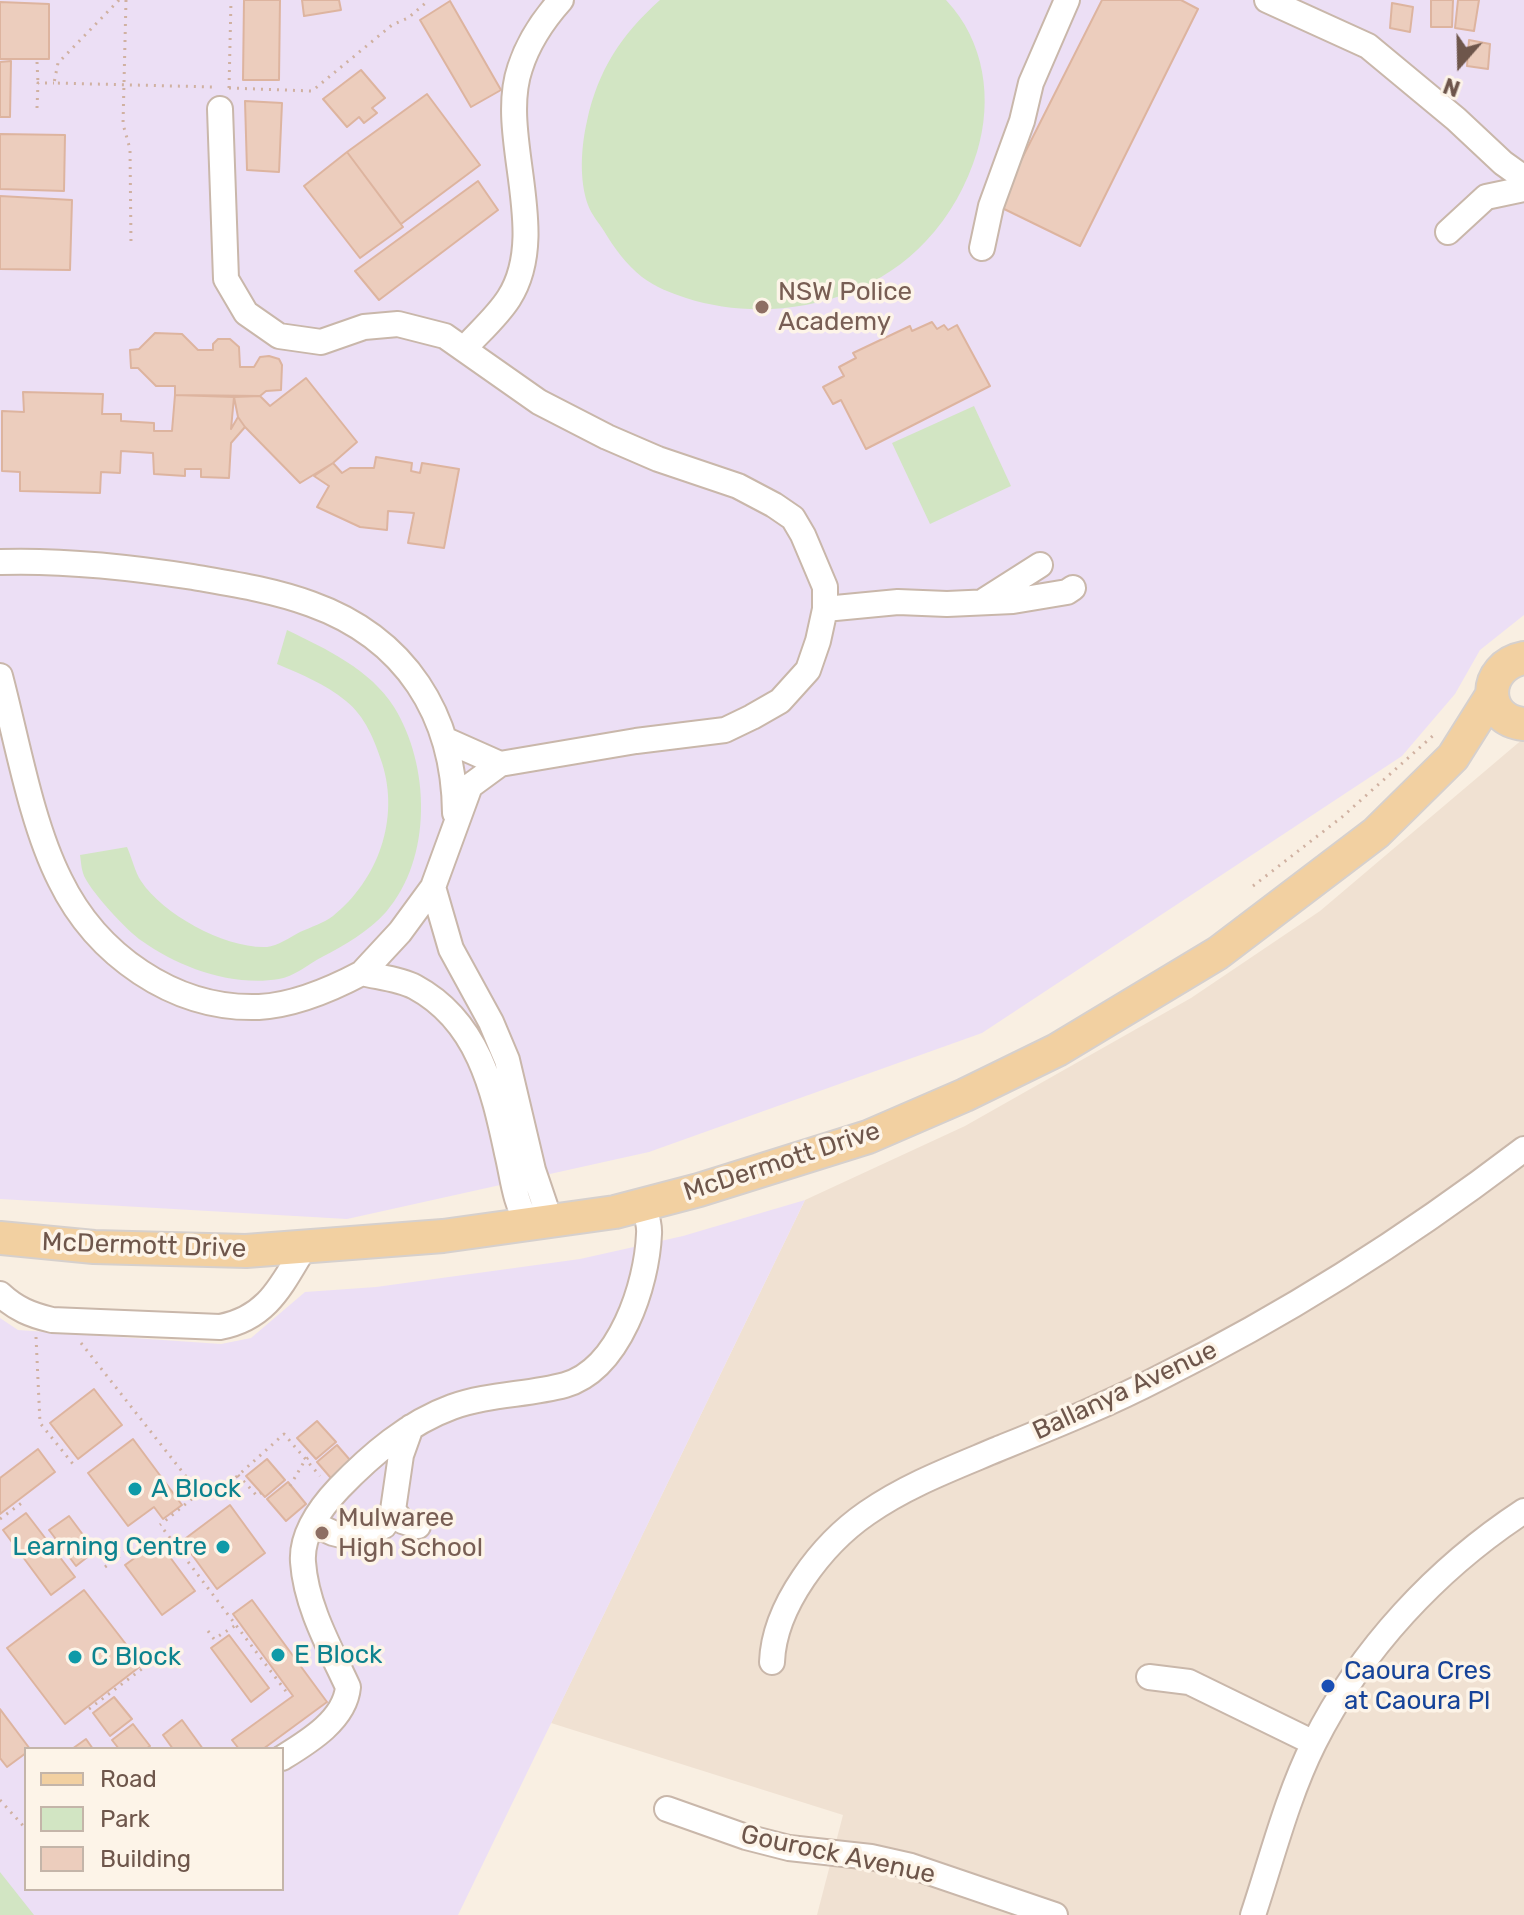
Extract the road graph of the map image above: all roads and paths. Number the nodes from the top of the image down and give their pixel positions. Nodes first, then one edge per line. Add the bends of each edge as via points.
1 (119, 0) edge
2 (126, 0) edge
3 (231, 0) edge
4 (429, 0) edge
5 (561, 0) edge
6 (1067, 0) edge
7 (1267, 0) edge
8 (37, 62) dead end
9 (38, 83) junction
10 (54, 83) junction
11 (124, 85) junction
12 (217, 98) joint
13 (37, 108) dead end
14 (1524, 178) edge
15 (1524, 189) edge
16 (1448, 232) dead end
17 (131, 243) dead end
18 (982, 248) dead end
19 (464, 349) junction
20 (0, 562) edge
21 (1040, 565) dead end
22 (1073, 588) dead end
23 (978, 603) junction
24 (825, 609) junction
25 (1524, 658) edge
26 (0, 676) edge
27 (1492, 695) junction
28 (1520, 723) edge
29 (446, 740) junction
30 (1445, 745) junction
31 (500, 764) junction
32 (455, 823) junction
33 (1253, 886) dead end
34 (433, 887) junction
35 (362, 973) junction
36 (1524, 1149) edge
37 (643, 1204) junction
38 (539, 1221) junction
39 (0, 1238) edge
40 (304, 1248) junction
41 (0, 1294) edge
42 (35, 1330) dead end
43 (78, 1338) dead end
44 (411, 1427) junction
45 (312, 1455) dead end
46 (305, 1460) junction
47 (73, 1464) dead end
48 (238, 1475) junction
49 (327, 1485) dead end
50 (290, 1486) dead end
51 (199, 1493) junction
52 (261, 1493) dead end
53 (23, 1502) dead end
54 (393, 1510) junction
55 (1524, 1511) edge
56 (0, 1519) edge
57 (313, 1524) junction
58 (160, 1525) dead end
59 (418, 1526) dead end
60 (164, 1530) dead end
61 (135, 1545) dead end
62 (105, 1567) dead end
63 (236, 1625) junction
64 (208, 1631) dead end
65 (772, 1662) dead end
66 (147, 1665) dead end
67 (1149, 1677) dead end
68 (288, 1694) dead end
69 (89, 1709) dead end
70 (1314, 1743) junction
71 (284, 1757) edge
72 (0, 1800) edge
73 (667, 1809) dead end
74 (24, 1827) edge
75 (1055, 1915) edge
76 (1253, 1915) edge

1 - 10 path via 58,63
2 - 11 path
3 - 4 path via 229,88 312,91
5 - 19 street via 544,20 519,69 514,109 525,212 521,266 509,298
6 - 18 street via 1031,83
7 - 14 street via 1368,46
8 - 9 path
9 - 10 path
9 - 13 path
10 - 11 path
11 - 12 path
11 - 17 path
12 - 19 street via 226,279 246,313 279,336 321,342 364,327 398,324 445,336
15 - 16 street via 1486,197
19 - 24 street via 539,402 607,437 738,486 793,518 825,587
20 - 29 street via 117,566 254,588 313,605 365,631 400,659 425,692
21 - 23 street
22 - 23 street
23 - 24 street via 898,602
24 - 31 street via 808,670 780,701 725,730
25 - 27 main road, McDermott Drive via 1504,665 1492,684
26 - 35 street via 39,826 59,878 78,914 131,968 181,993 258,1007 312,996
27 - 28 main road via 1500,713
27 - 30 main road, McDermott Drive
28 - 30 main road, McDermott Drive
29 - 31 street
29 - 32 street via 456,791
30 - 33 path
30 - 37 main road, McDermott Drive via 1376,833 1218,953 1057,1050 868,1137
31 - 32 street via 470,786
32 - 34 street
34 - 35 street
34 - 38 street via 451,949 507,1060 533,1170
35 - 38 street via 413,986 451,1012 469,1037 499,1114 520,1210
36 - 65 street, Ballanya Avenue via 1412,1229 1255,1327 1072,1419 912,1486 865,1514 824,1551 796,1589 778,1625
37 - 38 main road, McDermott Drive
37 - 44 street via 650,1231 642,1284 632,1312 598,1365 565,1385 452,1406
38 - 40 main road, McDermott Drive
39 - 40 main road, McDermott Drive via 169,1250
40 - 41 street via 258,1313 220,1327 52,1320 29,1314
42 - 47 path via 40,1423
43 - 51 path
44 - 54 street
44 - 57 street via 356,1471 323,1505
45 - 46 path
46 - 48 path via 284,1434
46 - 49 path
46 - 50 path
48 - 51 path
48 - 52 path via 257,1496
51 - 58 path
53 - 56 path
54 - 57 street via 384,1526 357,1539
54 - 59 street via 402,1521
55 - 70 street via 1453,1564 1416,1600 1373,1651
57 - 71 street via 303,1560 309,1597 348,1687 346,1702 307,1742
60 - 63 path
61 - 62 path
63 - 64 path via 214,1639
63 - 68 path
66 - 69 path
67 - 70 street via 1189,1682
70 - 76 street
72 - 74 path
73 - 75 street, Gourock Avenue via 789,1848 911,1866

